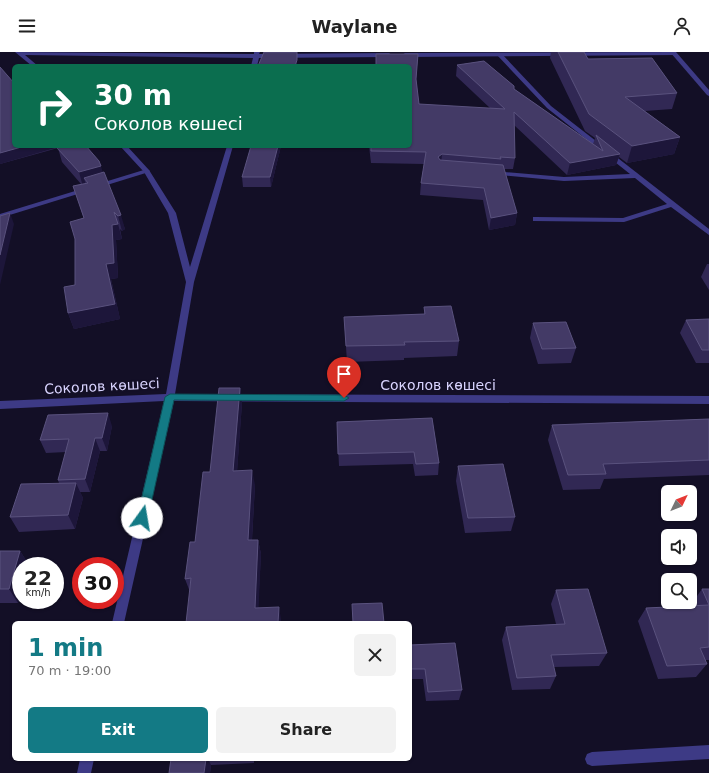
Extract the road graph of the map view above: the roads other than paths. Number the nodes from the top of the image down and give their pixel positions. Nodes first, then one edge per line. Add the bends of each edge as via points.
1 (18, 52) edge
2 (71, 52) edge
3 (674, 53) edge
4 (257, 54) edge
5 (498, 54) junction
6 (33, 64) edge
7 (254, 64) edge
8 (709, 94) edge
9 (125, 148) edge
10 (229, 148) edge
11 (147, 171) junction
12 (487, 173) edge
13 (637, 176) junction
14 (673, 204) junction
15 (0, 216) edge
16 (536, 219) dead end
17 (709, 233) edge
18 (190, 282) junction
19 (170, 397) junction
20 (709, 400) edge
21 (0, 405) edge
22 (118, 621) edge
23 (709, 752) edge
24 (592, 759) dead end
25 (87, 761) edge
26 (84, 773) edge

1 - 2 street
1 - 6 street
2 - 4 street
3 - 5 street
3 - 8 street
4 - 5 street
4 - 7 street
5 - 13 street via 549,107
9 - 11 street
10 - 18 street
11 - 15 street
11 - 18 street via 172,213
12 - 13 street via 564,179
13 - 14 street
14 - 16 street via 624,220
14 - 17 street
18 - 19 street
19 - 20 street, Соколов көшесі
19 - 21 street, Соколов көшесі
19 - 22 street
23 - 24 street
25 - 26 street

